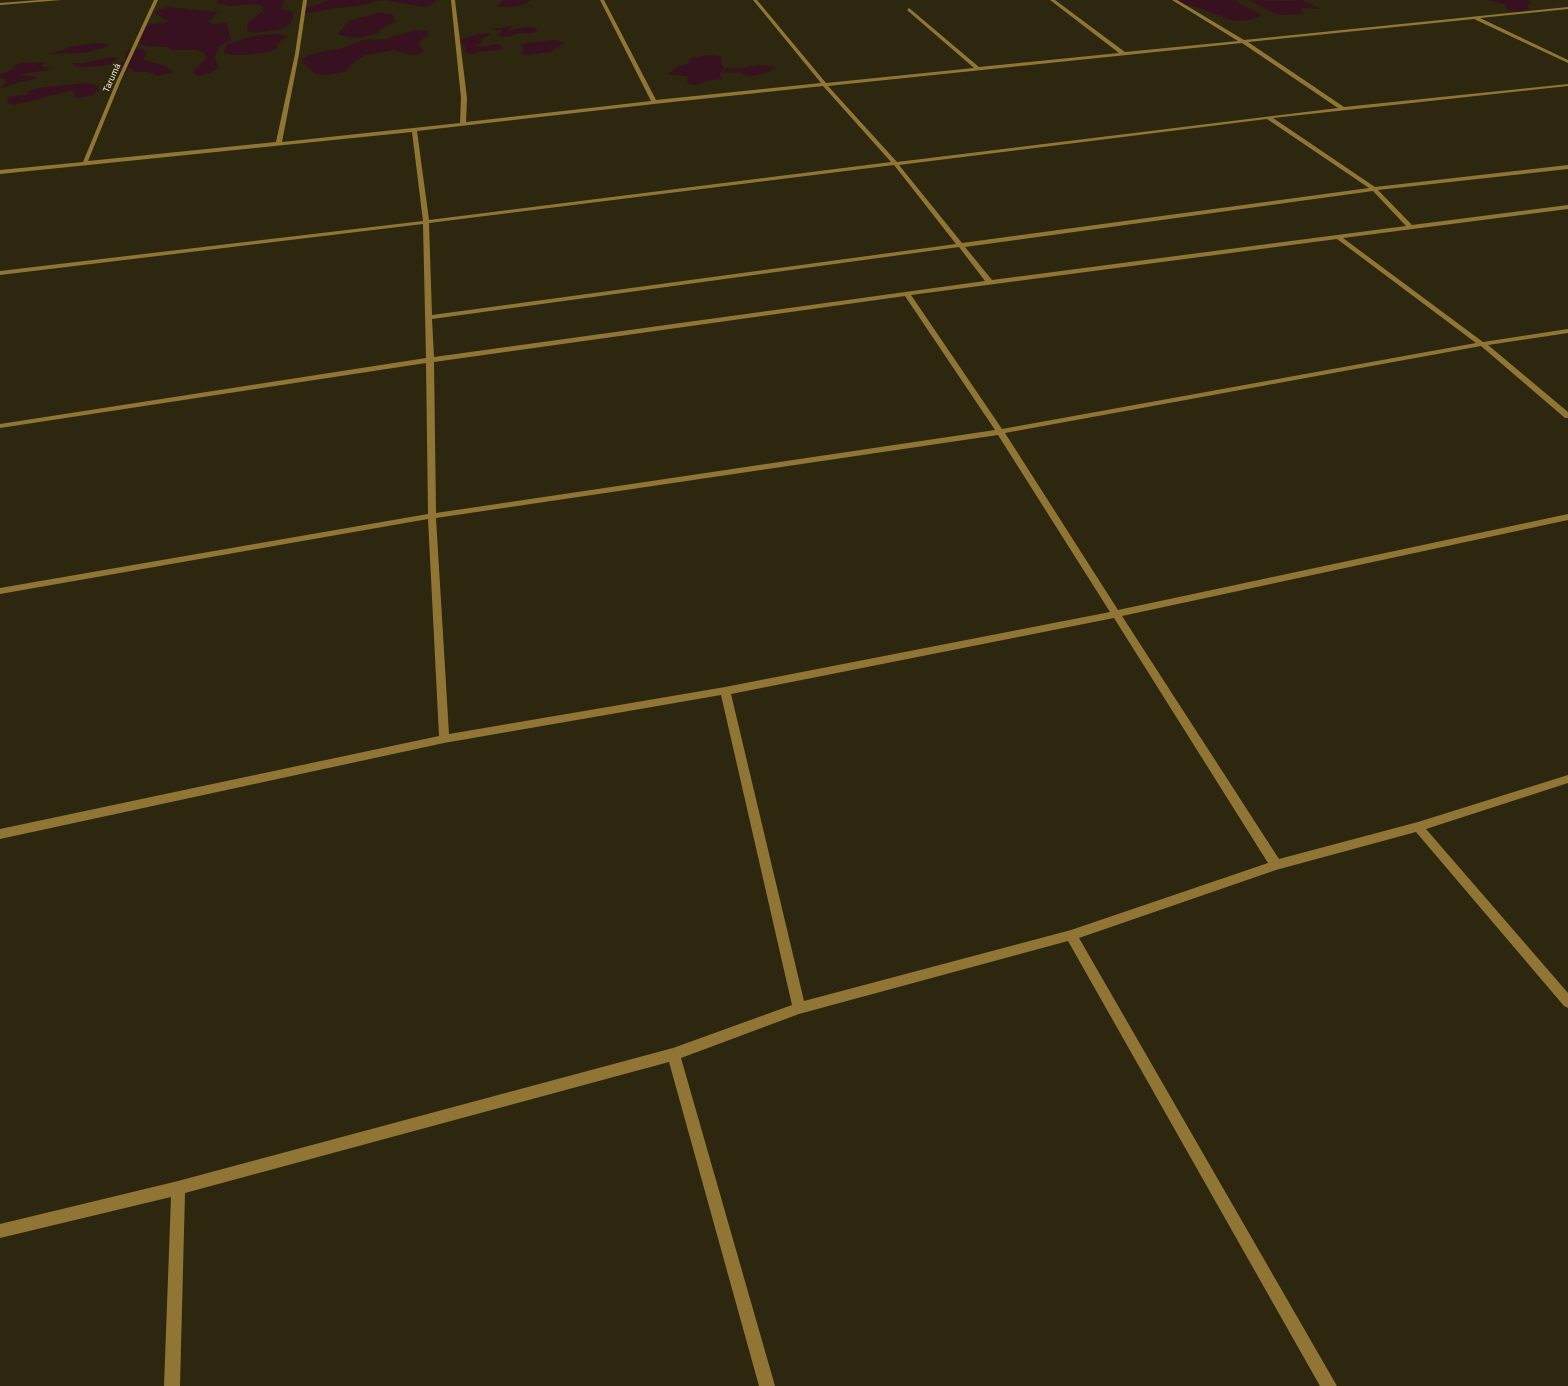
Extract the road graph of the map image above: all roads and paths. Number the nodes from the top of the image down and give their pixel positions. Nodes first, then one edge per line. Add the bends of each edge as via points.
1 (59, 0) edge
2 (156, 0) edge
3 (305, 0) edge
4 (453, 0) edge
5 (602, 0) edge
6 (755, 0) edge
7 (1052, 0) edge
8 (1174, 0) edge
9 (0, 4) edge
10 (1568, 8) edge
11 (909, 9) dead end
12 (1476, 18) junction
13 (1244, 42) junction
14 (1124, 54) junction
15 (1568, 62) edge
16 (978, 69) junction
17 (826, 85) junction
18 (1568, 85) edge
19 (654, 102) junction
20 (1342, 108) junction
21 (1268, 117) junction
22 (463, 124) junction
23 (414, 130) junction
24 (279, 143) junction
25 (84, 163) junction
26 (896, 164) junction
27 (1568, 167) edge
28 (0, 172) edge
29 (1374, 189) junction
30 (1568, 207) edge
31 (426, 222) junction
32 (1409, 226) junction
33 (1338, 237) junction
34 (961, 245) junction
35 (0, 274) edge
36 (990, 282) junction
37 (906, 293) junction
38 (428, 318) junction
39 (1568, 331) edge
40 (1482, 344) junction
41 (430, 360) junction
42 (1568, 416) edge
43 (0, 426) edge
44 (1000, 432) junction
45 (432, 516) junction
46 (1568, 517) edge
47 (0, 591) edge
48 (1116, 614) junction
49 (725, 691) junction
50 (444, 739) junction
51 (1568, 779) edge
52 (1418, 826) junction
53 (0, 834) edge
54 (1276, 865) junction
55 (1071, 935) junction
56 (1568, 1002) edge
57 (799, 1008) junction
58 (673, 1054) junction
59 (178, 1188) junction
60 (0, 1231) edge
61 (172, 1386) edge
62 (767, 1386) edge
63 (1329, 1386) edge

1 - 9 street
2 - 25 street, Tarumá
3 - 24 street
4 - 22 street via 464,98
5 - 19 street
6 - 17 street
7 - 14 street
8 - 13 street
10 - 12 street
11 - 16 street
12 - 13 street
12 - 15 street
13 - 14 street
13 - 20 street
14 - 16 street
16 - 17 street
17 - 19 street
17 - 26 street
18 - 20 street
19 - 22 street
20 - 21 street
21 - 26 street
21 - 29 street
22 - 23 street
23 - 24 street
23 - 31 street
24 - 25 street
25 - 28 street
26 - 31 street
26 - 34 street
27 - 29 street
29 - 32 street
29 - 34 street
30 - 32 street
31 - 35 street
31 - 38 street
32 - 33 street
33 - 36 street
33 - 40 street
34 - 36 street
34 - 38 street
36 - 37 street
37 - 41 street
37 - 44 street
38 - 41 street
39 - 40 street
40 - 42 street
40 - 44 street
41 - 43 street
41 - 45 street
44 - 45 street
44 - 48 street
45 - 47 street
45 - 50 street
46 - 48 street
48 - 49 street
48 - 54 street
49 - 50 street
49 - 57 street
50 - 53 street
51 - 52 street
52 - 54 street
52 - 56 street
54 - 55 street
55 - 57 street
55 - 63 street
57 - 58 street
58 - 59 street
58 - 62 street
59 - 60 street
59 - 61 street

